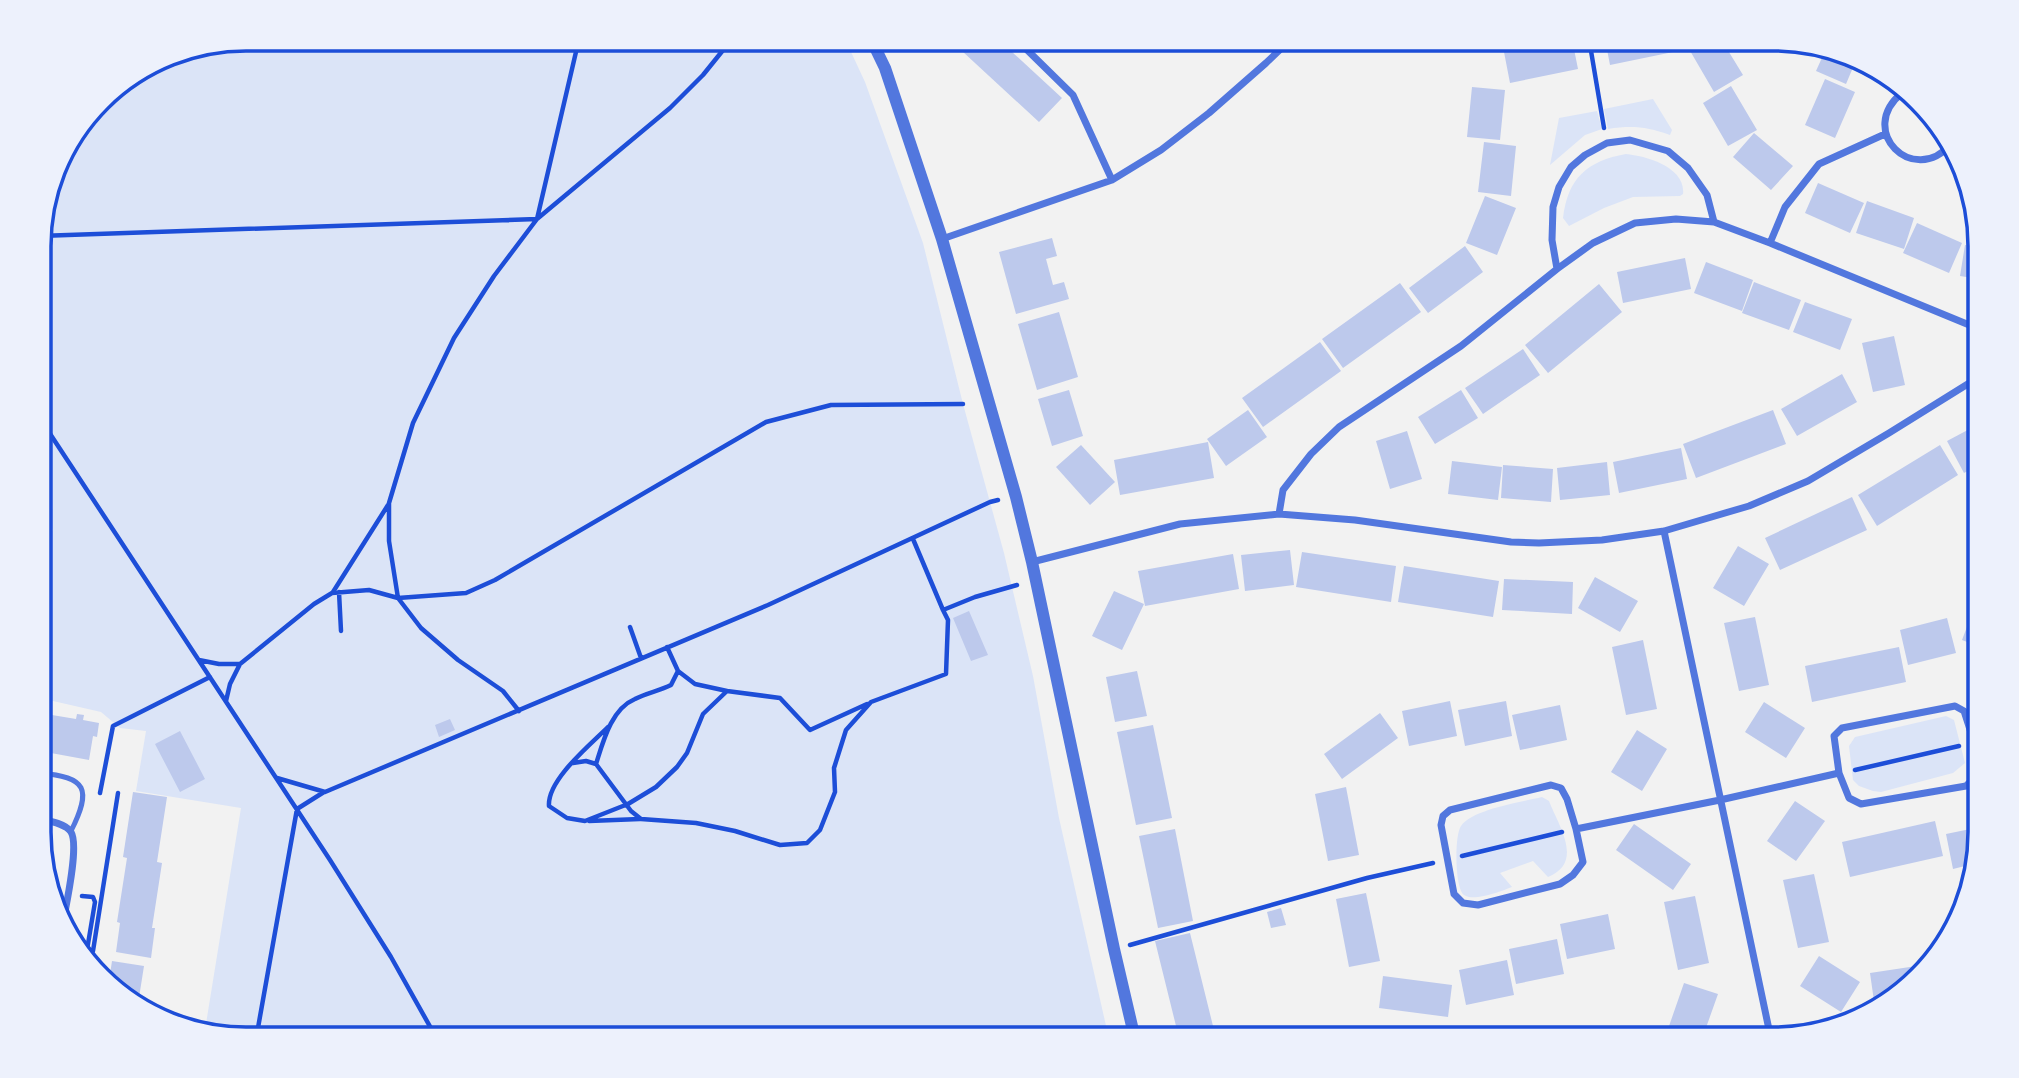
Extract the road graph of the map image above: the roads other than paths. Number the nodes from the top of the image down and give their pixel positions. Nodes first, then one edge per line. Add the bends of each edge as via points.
1 (878, 51) edge
2 (1029, 51) edge
3 (1278, 51) edge
4 (1898, 96) edge
5 (1885, 134) junction
6 (1943, 152) edge
7 (1112, 180) junction
8 (1714, 222) junction
9 (942, 239) junction
10 (1770, 243) junction
11 (1557, 269) junction
12 (1968, 324) edge
13 (1968, 384) edge
14 (1279, 514) junction
15 (1664, 531) junction
16 (1032, 562) junction
17 (1968, 723) edge
18 (1839, 773) junction
19 (51, 775) edge
20 (1968, 784) edge
21 (1720, 800) junction
22 (51, 822) edge
23 (1576, 829) junction
24 (71, 831) junction
25 (66, 907) edge
26 (1132, 1027) edge
27 (1768, 1027) edge

1 - 9 street
2 - 7 street via 1073,95
3 - 7 street via 1209,113
4 - 5 street via 1887,111
5 - 6 street via 1891,145 1910,159 1933,158
5 - 10 street via 1819,164 1785,207
7 - 9 street
8 - 10 street
8 - 11 street via 1635,223 1593,243
8 - 11 street via 1707,195 1688,168 1668,151 1630,139 1607,143 1571,167 1559,187 1552,240
9 - 16 street
10 - 12 street
11 - 14 street via 1461,346 1339,427 1283,490
13 - 15 street via 1808,481 1749,506
14 - 15 street via 1511,542 1602,540
14 - 16 street via 1180,524
15 - 21 street
16 - 26 street
17 - 18 street via 1964,711 1955,706 1842,728 1834,736
18 - 20 street via 1849,798 1861,804
18 - 21 street
19 - 24 lane via 72,778 81,787 79,814
21 - 23 street
21 - 27 street
22 - 24 street
23 - 23 street via 1583,862 1560,884 1478,905 1463,903 1454,894 1441,825 1450,810 1551,785 1561,788
24 - 25 street via 73,867

